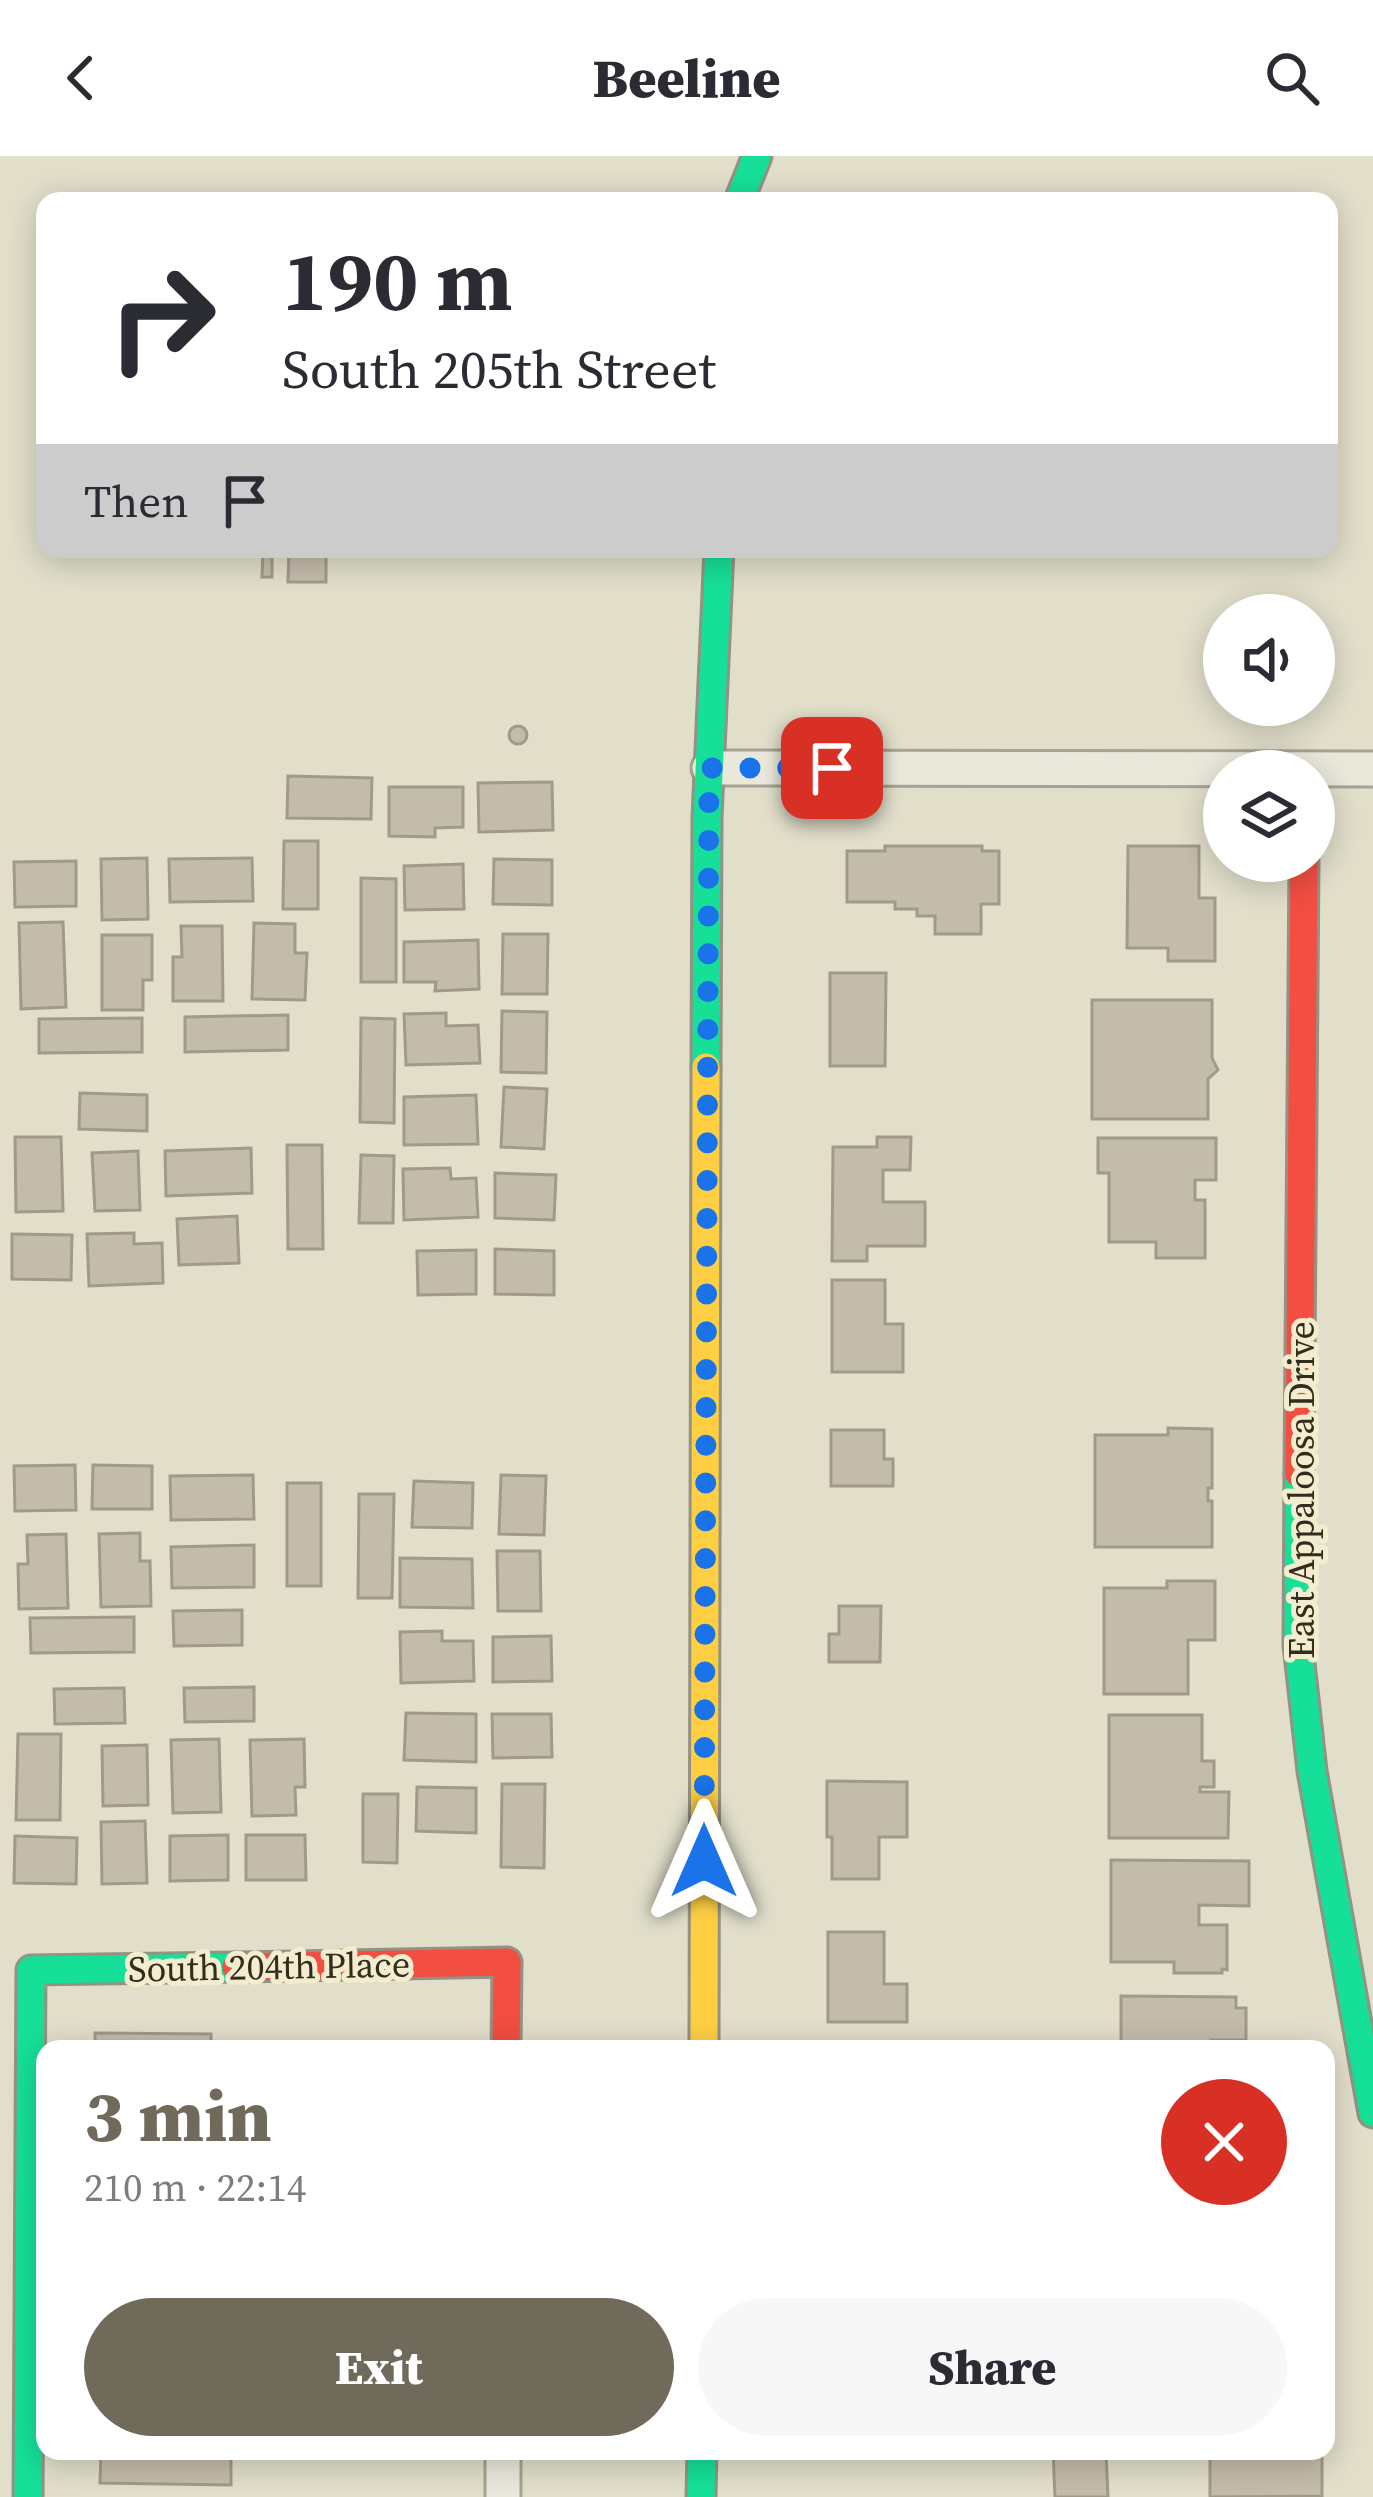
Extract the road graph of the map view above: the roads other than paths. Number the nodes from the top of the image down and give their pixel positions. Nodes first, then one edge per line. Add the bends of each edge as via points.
1 (757, 156) edge
2 (733, 192) edge
3 (719, 558) edge
4 (709, 768) junction
5 (1373, 769) edge
6 (1203, 770) edge
7 (1335, 770) edge
8 (1304, 882) edge
9 (506, 2040) edge
10 (704, 2040) edge
11 (1373, 2114) edge
12 (503, 2460) edge
13 (702, 2460) edge
14 (19, 2478) edge
15 (503, 2497) edge
16 (701, 2497) edge

1 - 2 street
3 - 4 street
4 - 6 street
4 - 10 street
5 - 7 street
8 - 11 street, East Appaloosa Drive via 1298,1645 1312,1771
9 - 14 street, South 204th Place via 507,1962 32,1970
12 - 15 street
13 - 16 street

